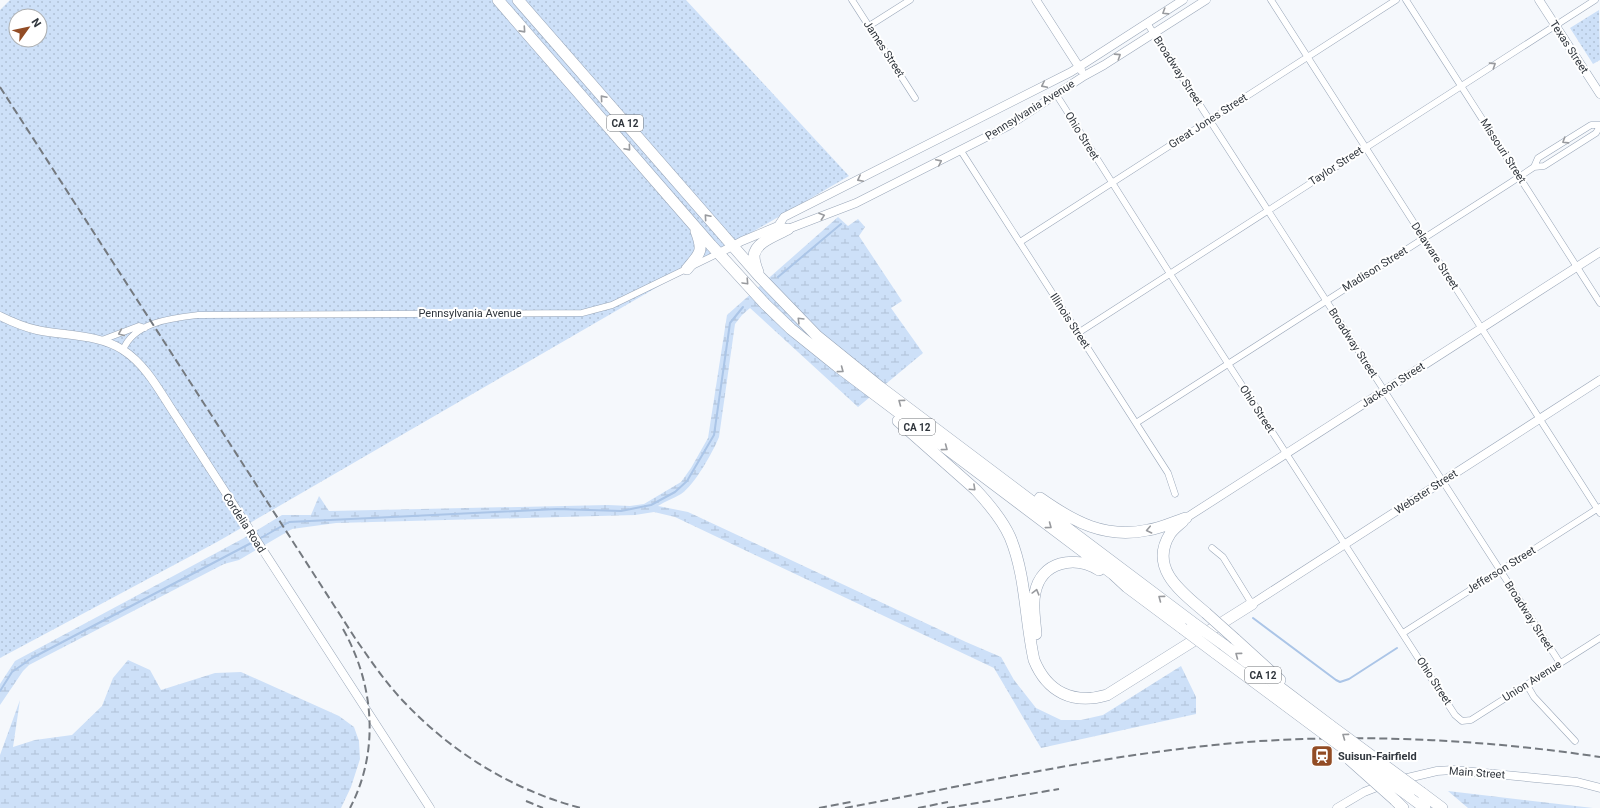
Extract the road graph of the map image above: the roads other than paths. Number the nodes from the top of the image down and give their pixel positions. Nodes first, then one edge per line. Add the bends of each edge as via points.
1 (498, 0) edge
2 (518, 0) edge
3 (852, 0) edge
4 (910, 0) edge
5 (1036, 0) edge
6 (1183, 0) edge
7 (1206, 0) edge
8 (1271, 0) edge
9 (1396, 0) edge
10 (1406, 0) edge
11 (1539, 0) edge
12 (1595, 0) edge
13 (1147, 23) junction
14 (869, 26) junction
15 (1555, 26) junction
16 (1154, 33) junction
17 (1307, 57) junction
18 (1079, 67) junction
19 (1084, 76) junction
20 (1461, 86) junction
21 (1056, 94) junction
22 (1600, 94) edge
23 (915, 98) dead end
24 (1210, 120) junction
25 (1600, 125) edge
26 (1365, 147) junction
27 (961, 151) junction
28 (1534, 168) junction
29 (1519, 177) junction
30 (1112, 183) junction
31 (1268, 210) junction
32 (692, 222) junction
33 (783, 227) junction
34 (1424, 238) junction
35 (1020, 242) junction
36 (733, 246) junction
37 (1600, 252) edge
38 (719, 253) junction
39 (1577, 267) junction
40 (687, 269) junction
41 (1169, 273) junction
42 (759, 276) junction
43 (1326, 300) junction
44 (1600, 303) edge
45 (0, 316) edge
46 (145, 328) junction
47 (1481, 328) junction
48 (1078, 333) junction
49 (97, 340) junction
50 (123, 350) junction
51 (1228, 363) junction
52 (1600, 380) edge
53 (1384, 390) junction
54 (873, 394) junction
55 (1540, 419) junction
56 (1136, 423) junction
57 (945, 435) junction
58 (1286, 453) junction
59 (1443, 481) junction
60 (1174, 494) dead end
61 (1599, 510) edge
62 (1186, 518) junction
63 (1345, 545) junction
64 (1212, 548) dead end
65 (1500, 570) junction
66 (1127, 586) junction
67 (1252, 604) junction
68 (1403, 633) junction
69 (1600, 638) edge
70 (1560, 663) junction
71 (1527, 685) junction
72 (1077, 697) junction
73 (1305, 704) junction
74 (1462, 721) joint
75 (1327, 729) junction
76 (1574, 741) dead end
77 (1600, 788) edge
78 (430, 808) edge
79 (1336, 808) edge
80 (1404, 808) edge
81 (1425, 808) edge
82 (1442, 808) edge

1 -> 32 highway, CA 12
36 -> 2 highway, CA 12
3 - 14 street, James Street
4 - 14 street
5 - 18 main road
6 -> 13 main road, Pennsylvania Avenue
7 - 16 main road, Pennsylvania Avenue
8 - 17 street, Delaware Street
9 - 17 street, Great Jones Street
10 - 20 street, Missouri Street
11 - 15 main road, Texas Street
12 - 15 street, Taylor Street
13 - 16 street, Broadway Street
13 - 18 main road, Pennsylvania Avenue
14 - 23 street, James Street
20 -> 15 street, Taylor Street
15 - 22 main road, Texas Street
19 -> 16 main road, Pennsylvania Avenue
16 - 24 street, Broadway Street
17 - 24 street, Great Jones Street
17 - 26 street, Delaware Street
18 - 19 main road
18 -> 33 main road, Pennsylvania Avenue via 784,217
19 - 21 main road, Pennsylvania Avenue
20 - 26 street, Taylor Street
20 - 29 street, Missouri Street
21 - 27 main road, Pennsylvania Avenue via 1008,126
21 - 30 street, Ohio Street
24 - 30 street, Great Jones Street
24 - 31 street, Broadway Street
25 - 28 street, Madison Street via 1596,133 1544,166
25 -> 28 street, Madison Street via 1591,125 1538,158
26 - 31 street, Taylor Street
26 - 34 street, Delaware Street
33 -> 27 main road, Pennsylvania Avenue via 856,203
27 - 35 street, Illinois Street
28 - 29 street, Madison Street
29 - 34 street, Madison Street
29 - 39 street, Missouri Street
30 - 35 street, Great Jones Street
30 - 41 street, Ohio Street
31 - 41 street, Taylor Street
31 - 43 street, Broadway Street
32 - 38 highway, CA 12
32 - 40 highway via 701,245 697,256
33 - 36 main road, Pennsylvania Avenue
33 - 42 highway via 755,250 754,257
34 - 43 street, Madison Street
34 - 47 street, Delaware Street
35 - 48 street, Illinois Street
36 - 38 main road, Pennsylvania Avenue
36 - 42 highway, CA 12
37 - 39 main road, Jackson Street
38 - 40 street, Pennsylvania Avenue
38 -> 54 highway, CA 12 via 765,304 810,346
39 - 44 street, Missouri Street
39 - 47 main road, Jackson Street
40 - 46 street, Pennsylvania Avenue via 612,305 582,313 198,315 174,318
41 - 48 street, Taylor Street
41 - 51 street, Ohio Street
57 -> 42 highway, CA 12 via 817,336
43 - 51 street, Madison Street
43 - 53 street, Broadway Street
45 - 49 main road, Cordelia Road via 37,330
46 -> 49 street, Pennsylvania Avenue via 139,326 105,340
46 - 50 street, Pennsylvania Avenue via 127,340
47 - 53 main road, Jackson Street
47 - 55 street, Delaware Street
48 - 56 street, Illinois Street
49 - 50 main road, Cordelia Road
50 - 78 main road, Cordelia Road via 153,381
51 - 56 street, Madison Street
51 - 58 street, Ohio Street
52 - 55 main road, Webster Street
53 - 58 main road, Jackson Street
53 - 59 street, Broadway Street
54 -> 66 highway, CA 12
54 -> 72 highway via 889,413 976,490 997,514 1010,537 1017,559 1031,648 1038,671 1051,686 1070,697
55 - 59 main road, Webster Street
55 - 61 street, Delaware Street
56 - 60 street, Illinois Street via 1168,473
62 -> 57 highway via 1163,527 1133,532 1107,531 1080,524 968,446
73 -> 57 highway, CA 12, bridge
58 - 62 main road, Jackson Street
58 - 63 street, Ohio Street
59 - 63 main road, Webster Street
59 - 65 street, Broadway Street
61 - 65 street, Jefferson Street
62 - 73 highway, bridge via 1170,534 1166,543 1164,563 1172,582
63 - 67 main road, Webster Street
63 - 68 street, Ohio Street
64 - 67 street via 1223,557
65 - 68 street, Jefferson Street
65 - 70 street, Broadway Street
72 -> 66 highway via 1055,683 1040,660 1033,605 1039,580 1056,565 1080,562
66 - 75 highway, CA 12, bridge via 1290,708
67 - 72 highway via 1118,690 1100,698
68 - 74 street, Ohio Street
69 - 70 street, Union Avenue
70 - 71 street, Union Avenue
71 - 74 street, Union Avenue via 1472,720
71 - 76 street via 1534,697
73 - 75 highway, CA 12
75 - 80 highway, bridge via 1338,750
75 - 81 highway, CA 12, bridge
82 -> 75 highway, CA 12, bridge
77 - 79 main road, Main Street via 1577,782 1453,770 1437,771 1372,788

